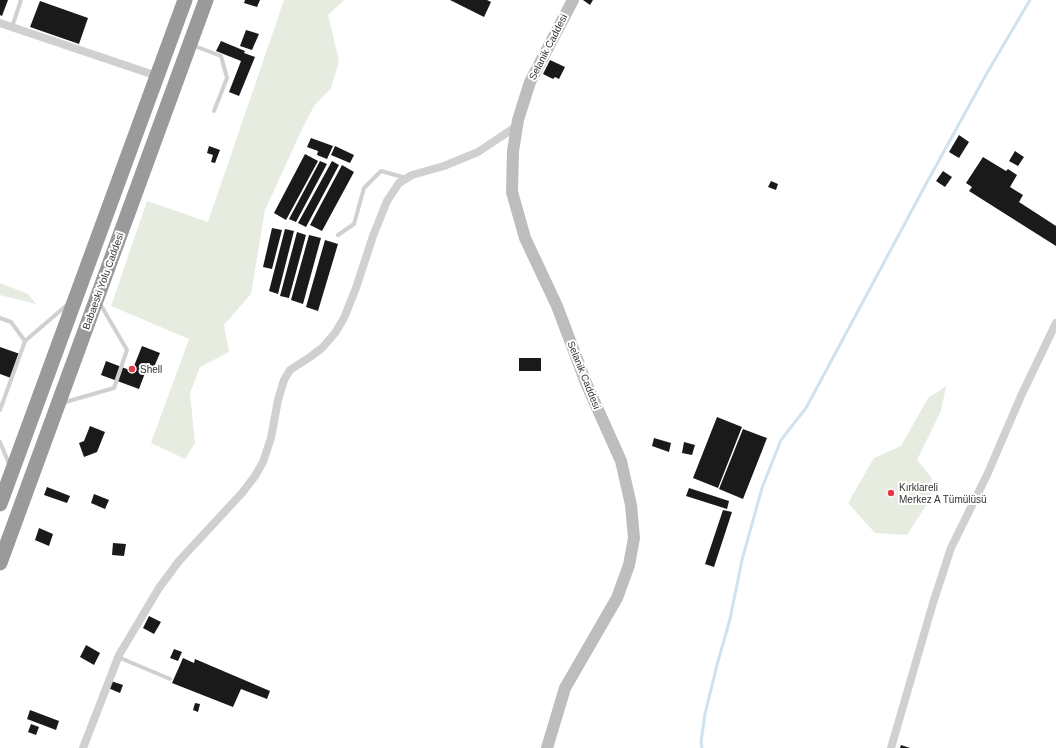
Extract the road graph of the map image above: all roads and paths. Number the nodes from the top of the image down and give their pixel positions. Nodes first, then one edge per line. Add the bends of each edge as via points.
1 (21, 0) edge
2 (184, 0) edge
3 (206, 0) edge
4 (572, 0) edge
5 (0, 24) edge
6 (12, 28) junction
7 (190, 44) junction
8 (157, 76) junction
9 (214, 111) dead end
10 (517, 126) junction
11 (406, 178) junction
12 (338, 235) dead end
13 (75, 298) junction
14 (97, 298) junction
15 (0, 318) edge
16 (1056, 323) edge
17 (25, 341) junction
18 (58, 404) junction
19 (0, 410) edge
20 (0, 442) edge
21 (12, 471) junction
22 (0, 504) edge
23 (0, 563) edge
24 (118, 656) junction
25 (170, 679) dead end
26 (83, 748) edge
27 (547, 748) edge
28 (891, 748) edge

1 - 6 lane
2 - 8 highway, Babaeski Yolu Caddesi
3 - 7 highway, Babaeski Yolu Caddesi
4 - 10 street, Selanik Caddesi via 530,82
5 - 6 street
6 - 8 street
7 - 9 lane via 221,56 227,78
7 - 14 highway, Babaeski Yolu Caddesi
8 - 13 highway, Babaeski Yolu Caddesi
10 - 11 street via 478,152
10 - 27 street, Selanik Caddesi via 513,151 512,192 525,238 557,306 586,383 621,461 631,505 634,538 629,565 616,598 565,688
11 - 12 lane via 381,171 364,188 354,224
11 - 24 street via 398,183 387,201 356,288 335,333 322,348 290,370 284,380 271,438 255,476 242,494 179,561
13 - 17 lane
13 - 21 highway, Babaeski Yolu Caddesi
14 - 18 highway, Babaeski Yolu Caddesi
14 - 18 lane via 127,350 114,388
15 - 17 lane via 11,322
16 - 28 street via 952,548 933,603
17 - 19 lane
18 - 23 highway, Babaeski Yolu Caddesi
20 - 21 lane
21 - 22 highway, Babaeski Yolu Caddesi
24 - 25 lane
24 - 26 street

